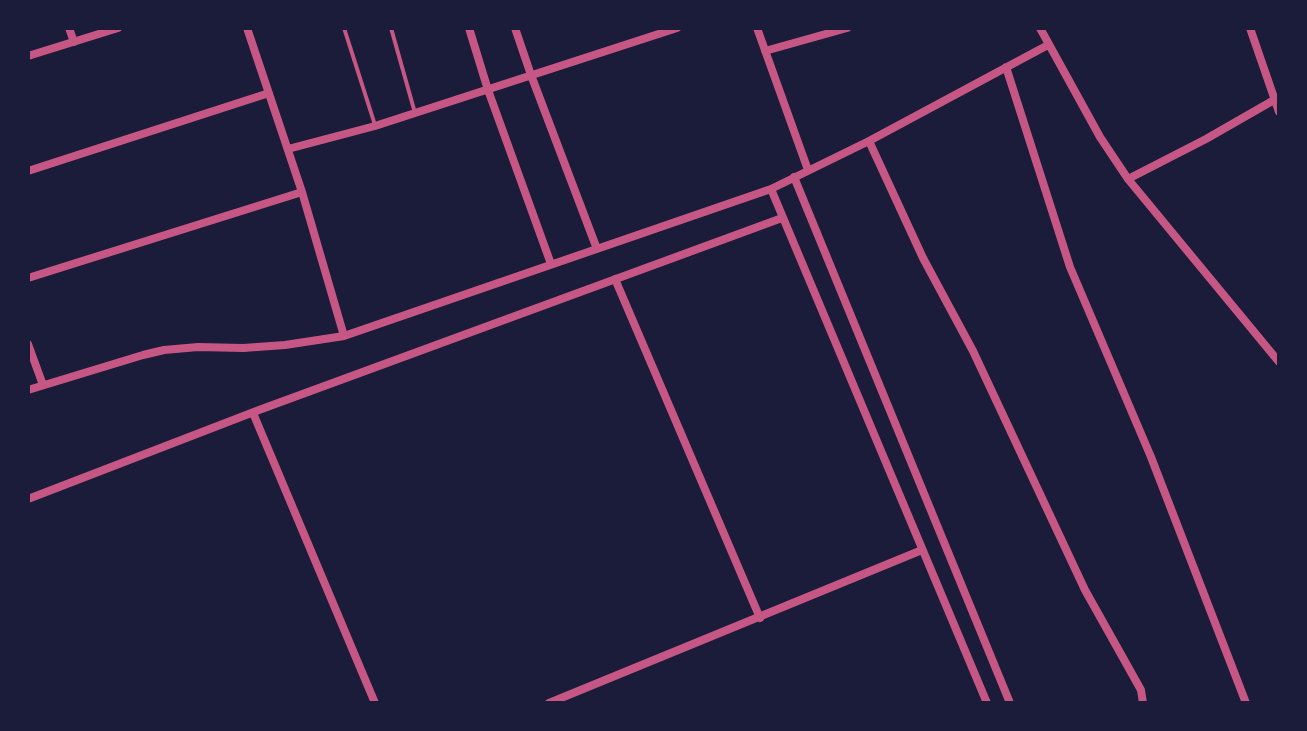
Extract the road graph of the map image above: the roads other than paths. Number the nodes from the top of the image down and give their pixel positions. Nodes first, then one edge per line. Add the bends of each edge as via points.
1 (69, 28) edge
2 (118, 28) edge
3 (247, 28) edge
4 (344, 28) edge
5 (391, 28) edge
6 (469, 28) edge
7 (515, 28) edge
8 (677, 28) edge
9 (757, 28) edge
10 (847, 28) edge
11 (1040, 28) edge
12 (1250, 28) edge
13 (74, 42) junction
14 (1048, 45) junction
15 (765, 51) junction
16 (28, 56) edge
17 (1006, 67) junction
18 (531, 75) junction
19 (488, 90) junction
20 (269, 93) junction
21 (1274, 100) junction
22 (1279, 112) edge
23 (415, 113) junction
24 (375, 126) junction
25 (869, 141) junction
26 (288, 149) junction
27 (808, 170) junction
28 (28, 171) edge
29 (794, 177) junction
30 (1128, 179) junction
31 (771, 189) junction
32 (302, 192) junction
33 (782, 218) junction
34 (597, 249) junction
35 (551, 264) junction
36 (28, 278) edge
37 (615, 279) junction
38 (344, 336) junction
39 (28, 344) edge
40 (1279, 362) edge
41 (43, 385) junction
42 (28, 390) edge
43 (253, 413) junction
44 (28, 499) edge
45 (922, 550) junction
46 (760, 618) junction
47 (574, 693) junction
48 (375, 703) edge
49 (549, 703) edge
50 (579, 703) edge
51 (987, 703) edge
52 (1010, 703) edge
53 (1143, 703) edge
54 (1246, 703) edge

1 - 13 street
2 - 13 street
3 - 20 street
4 - 24 lane
5 - 23 lane
6 - 19 street
7 - 18 street
8 - 18 street
9 - 15 street
10 - 15 street
11 - 14 street
12 - 21 street
13 - 16 street
14 - 17 street
14 - 30 street
15 - 27 street
17 - 25 street
17 - 54 street via 1070,267
18 - 19 street
18 - 34 street
19 - 23 street
19 - 35 street
20 - 26 street
20 - 28 street
21 - 22 street
21 - 30 street
23 - 24 street
24 - 26 street
25 - 27 street
25 - 53 street
26 - 32 street
27 - 29 street
29 - 31 street
29 - 52 street
30 - 40 street
31 - 33 street
31 - 34 street
32 - 36 street
32 - 38 street
33 - 37 street
33 - 45 street
34 - 35 street
35 - 38 street
37 - 43 street
37 - 46 street
38 - 41 street via 285,345 164,350
39 - 41 street
41 - 42 street
43 - 44 street
43 - 48 street
45 - 46 street
45 - 51 street
46 - 47 street
47 - 49 street
47 - 50 street

